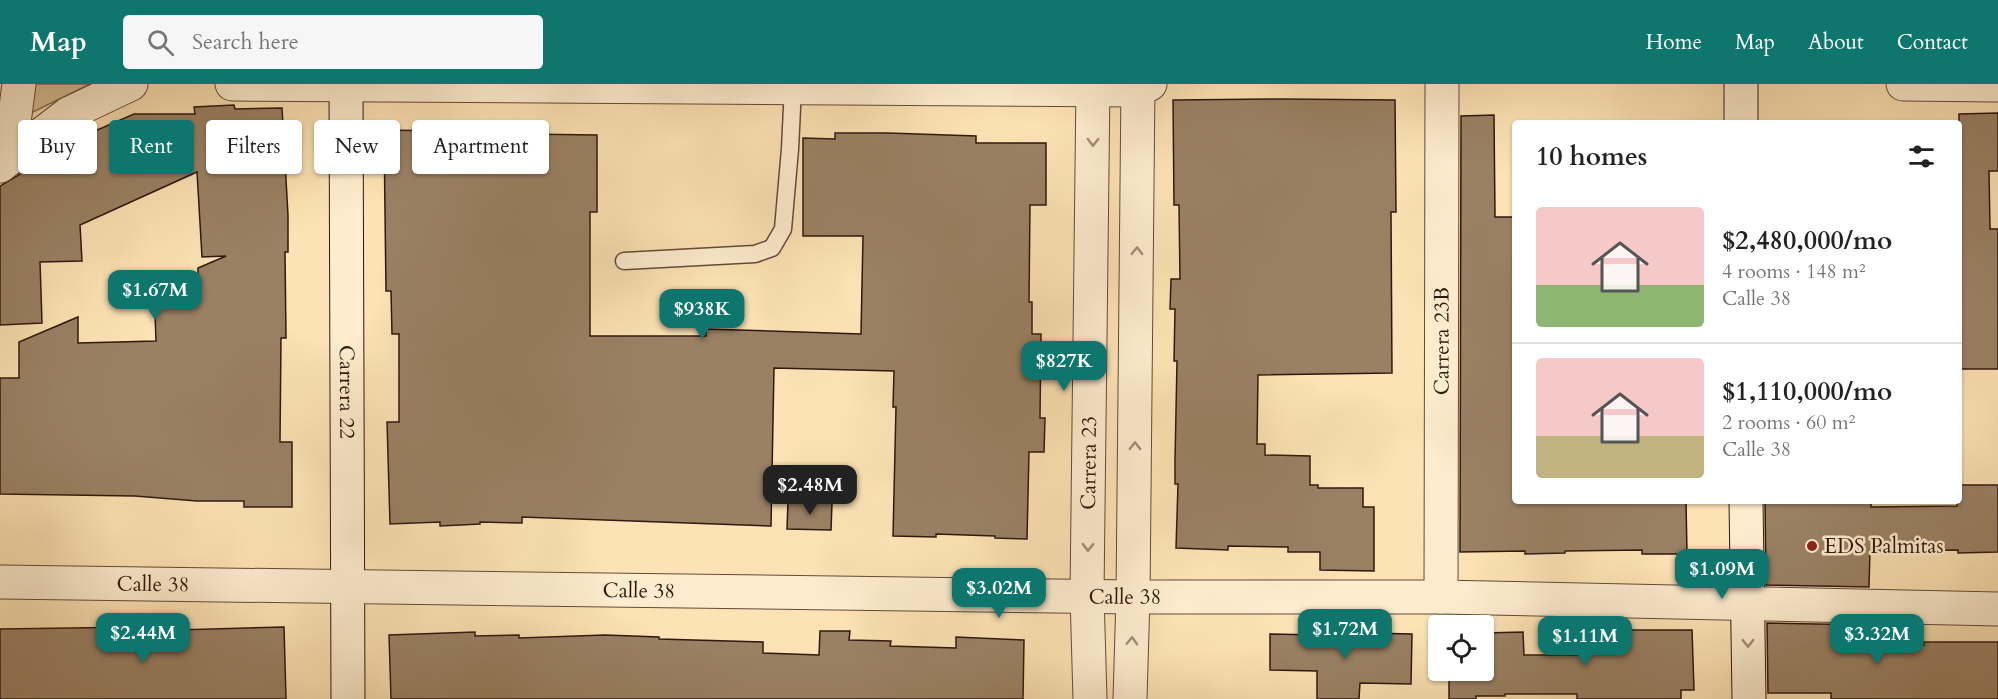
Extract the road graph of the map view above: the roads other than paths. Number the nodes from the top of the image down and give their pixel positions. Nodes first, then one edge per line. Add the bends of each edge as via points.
1 (19, 84) edge
2 (131, 84) edge
3 (232, 84) edge
4 (1442, 84) edge
5 (1741, 84) edge
6 (1903, 84) edge
7 (1914, 84) edge
8 (346, 85) edge
9 (1998, 85) edge
10 (1142, 86) edge
11 (793, 87) junction
12 (1093, 87) edge
13 (1742, 120) edge
14 (0, 165) edge
15 (624, 261) dead end
16 (1746, 504) edge
17 (0, 582) edge
18 (347, 586) junction
19 (1087, 595) junction
20 (1133, 597) junction
21 (1441, 597) junction
22 (1748, 604) junction
23 (1998, 609) edge
24 (348, 699) edge
25 (1090, 699) edge
26 (1130, 699) edge
27 (1749, 699) edge

1 - 14 street via 15,115
2 - 14 street via 68,114
3 - 8 street
4 - 21 street, Carrera 23B
5 - 13 street
6 - 7 street
7 - 9 street
8 - 11 street
8 - 18 street, Carrera 22
10 - 12 street
20 -> 10 street
11 - 12 street
11 - 15 lane via 783,229 772,248 755,254
12 -> 19 street, Carrera 23
16 - 22 street
17 - 18 street, Calle 38
18 - 19 street, Calle 38
18 - 24 street, Carrera 22
19 - 20 street, Calle 38
19 - 25 street, Carrera 23
20 - 21 street, Calle 38
26 -> 20 street
21 - 22 street, Calle 38
22 - 23 street, Calle 38
22 -> 27 street

